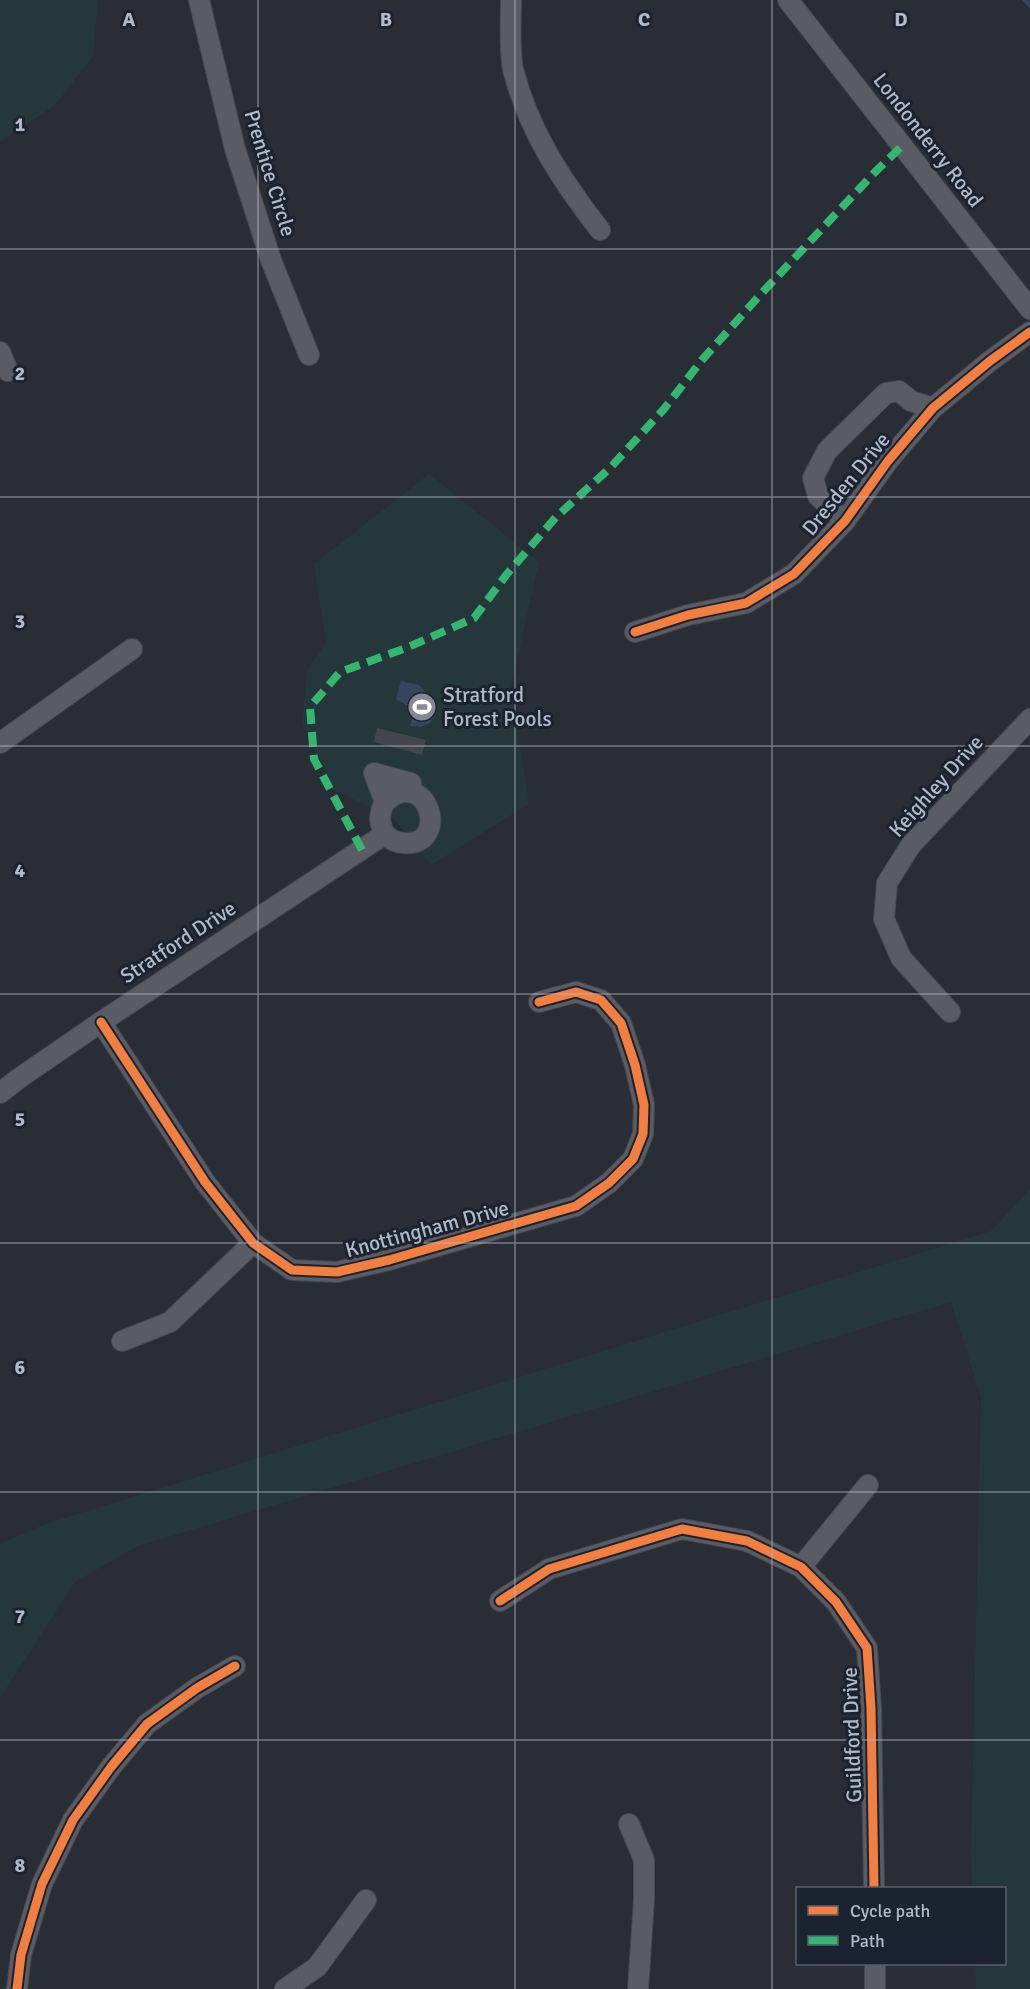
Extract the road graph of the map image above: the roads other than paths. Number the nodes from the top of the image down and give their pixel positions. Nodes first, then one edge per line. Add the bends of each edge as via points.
1 (199, 0) edge
2 (511, 0) edge
3 (788, 0) edge
4 (600, 230) dead end
5 (1030, 309) edge
6 (1030, 332) edge
7 (0, 352) edge
8 (309, 355) dead end
9 (8, 371) dead end
10 (933, 408) junction
11 (845, 521) junction
12 (635, 632) dead end
13 (132, 649) dead end
14 (1030, 719) edge
15 (0, 743) edge
16 (408, 792) junction
17 (385, 802) junction
18 (385, 834) junction
19 (539, 1002) dead end
20 (950, 1012) dead end
21 (101, 1022) junction
22 (0, 1093) edge
23 (253, 1243) junction
24 (122, 1341) dead end
25 (867, 1485) dead end
26 (801, 1567) junction
27 (500, 1601) dead end
28 (235, 1666) dead end
29 (629, 1824) dead end
30 (874, 1887) edge
31 (366, 1900) dead end
32 (875, 1965) edge
33 (17, 1989) edge
34 (285, 1989) edge
35 (638, 1989) edge
36 (875, 1989) edge

1 - 8 street, Prentice Circle via 235,149 271,260
2 - 4 street via 513,67 532,125 568,188
3 - 5 street, Londonderry Road
6 - 10 street, Dresden Drive
7 - 9 street
10 - 11 street, Dresden Drive
10 - 11 street, Dresden Drive via 911,401 899,391 886,393 827,451 813,478 818,496
11 - 12 street, Dresden Drive via 794,574 746,603 688,615
13 - 15 street
14 - 20 street, Keighley Drive via 911,845 887,883 884,919 902,958
16 - 17 street via 391,796
16 - 17 street via 411,783 374,772
16 - 18 street via 429,807 428,831 416,842 407,844
17 - 18 street via 379,818
18 - 21 street, Stratford Drive
19 - 23 street, Knottingham Drive via 576,992 601,1000 621,1023 644,1105 643,1134 633,1159 609,1183 576,1206 337,1272 292,1270
21 - 22 street, Stratford Drive
21 - 23 street, Knottingham Drive via 205,1182
23 - 24 street via 170,1322
25 - 26 street
26 - 27 street, Guildford Drive via 747,1541 682,1529 549,1569
26 - 30 street, Guildford Drive via 836,1602 867,1648
28 - 33 street via 147,1724 73,1820 42,1884 21,1955
29 - 35 street via 644,1860
31 - 34 street via 317,1967
32 - 36 street

